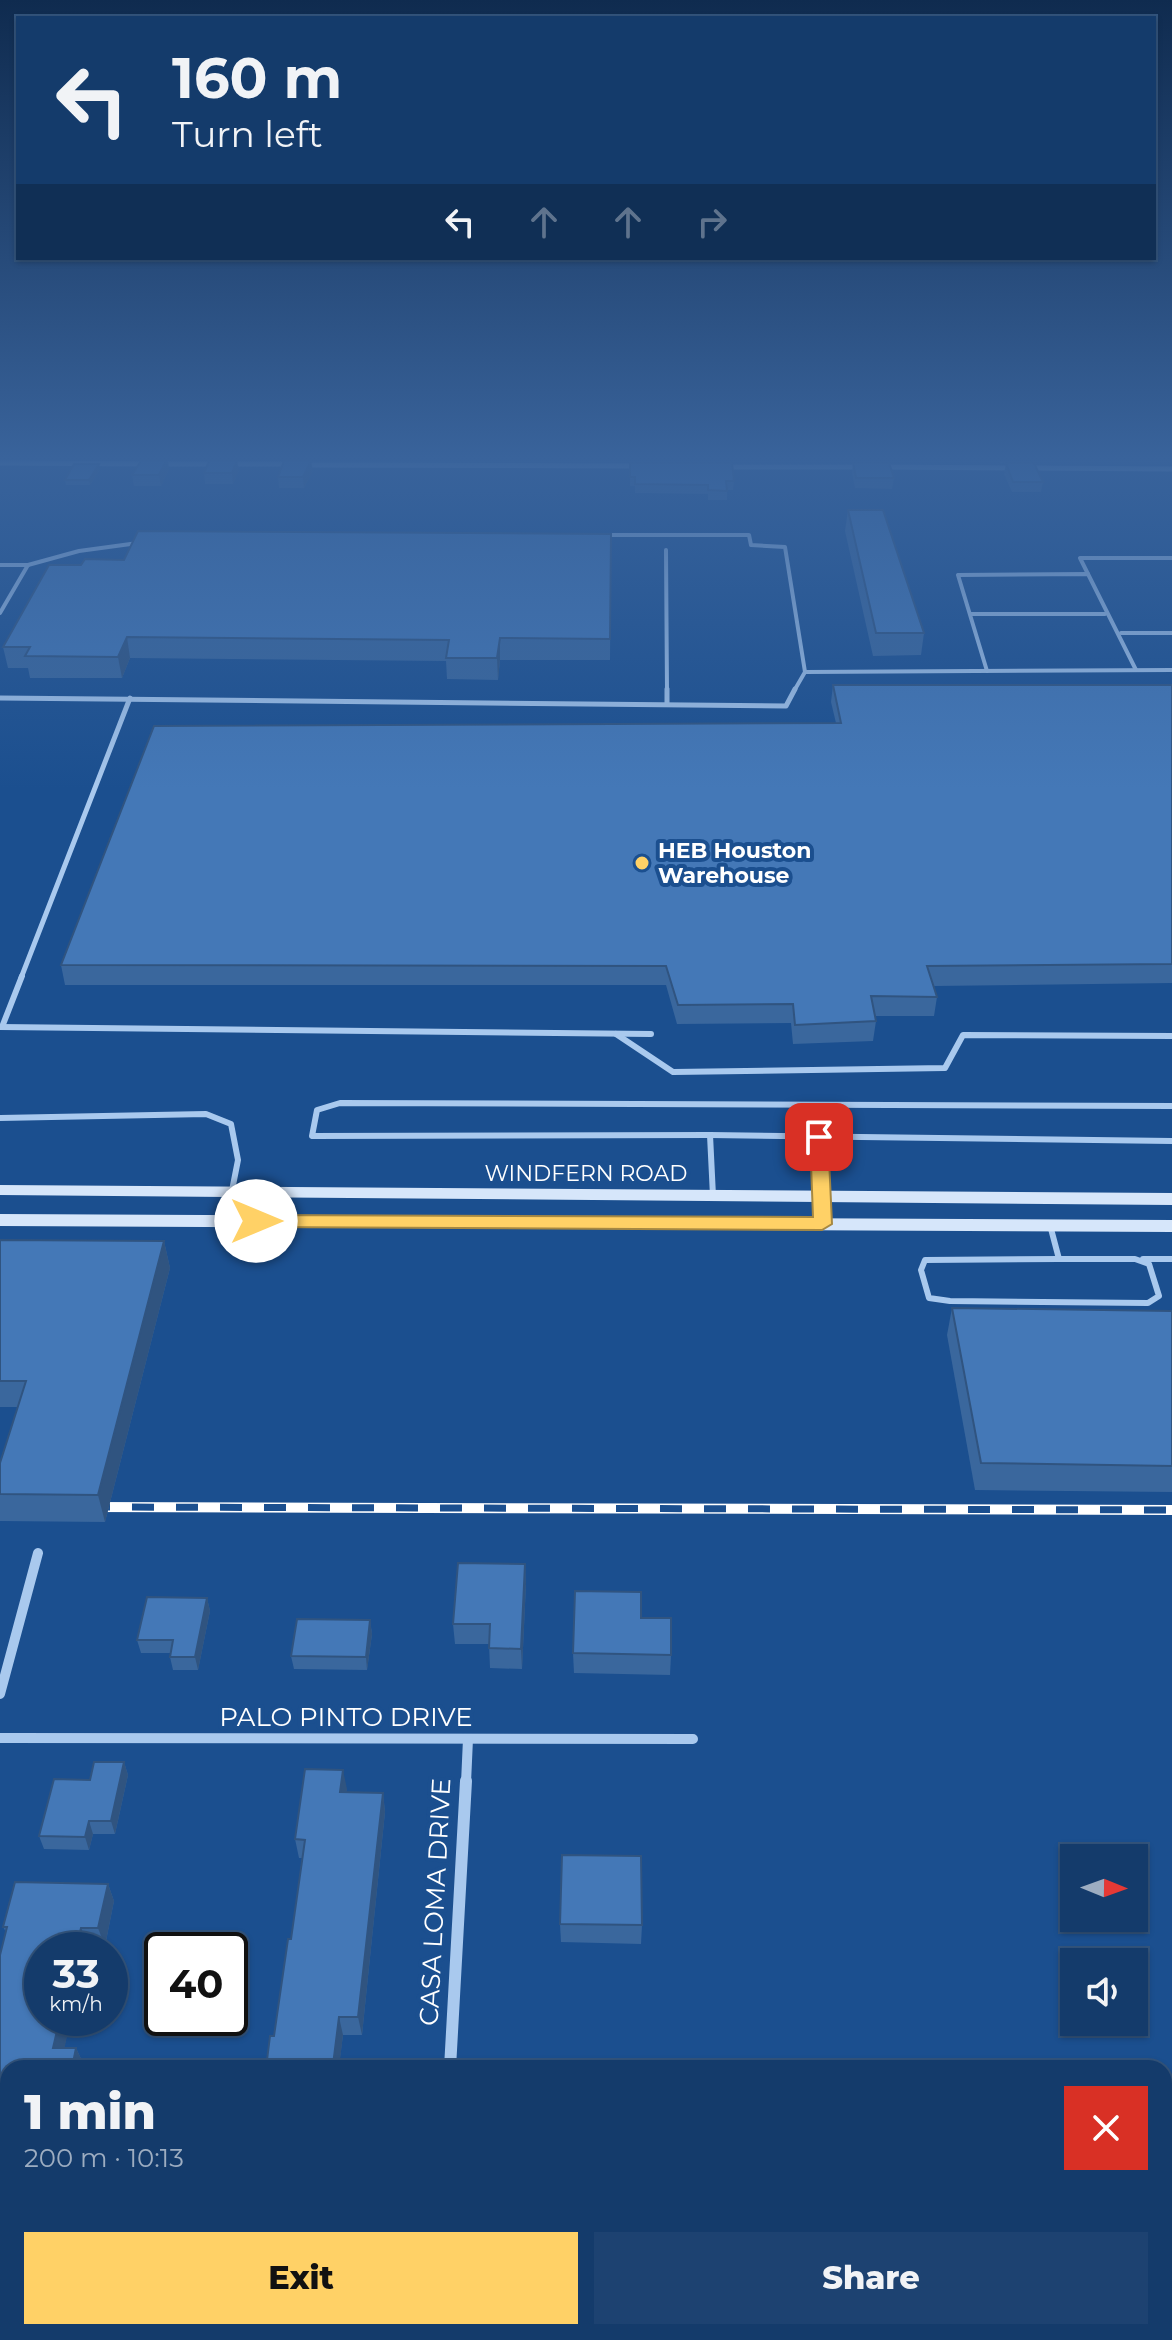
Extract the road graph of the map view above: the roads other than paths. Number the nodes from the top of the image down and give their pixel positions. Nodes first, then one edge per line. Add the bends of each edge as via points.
1 (25, 570) edge
2 (666, 570) edge
3 (789, 570) edge
4 (1086, 570) edge
5 (1088, 574) junction
6 (0, 613) edge
7 (971, 614) junction
8 (1105, 614) junction
9 (1121, 633) junction
10 (1172, 633) edge
11 (1136, 670) junction
12 (1172, 670) edge
13 (987, 671) junction
14 (805, 672) junction
15 (0, 698) edge
16 (130, 698) junction
17 (667, 704) junction
18 (1, 1027) edge
19 (616, 1034) junction
20 (651, 1034) dead end
21 (1172, 1036) edge
22 (1172, 1106) edge
23 (0, 1118) edge
24 (710, 1135) junction
25 (819, 1137) junction
26 (1172, 1141) edge
27 (0, 1190) edge
28 (234, 1192) junction
29 (713, 1196) junction
30 (821, 1196) junction
31 (1172, 1199) edge
32 (0, 1220) edge
33 (226, 1221) junction
34 (822, 1224) junction
35 (1050, 1225) junction
36 (1172, 1226) edge
37 (1059, 1259) junction
38 (1135, 1259) junction
39 (1172, 1259) edge
40 (38, 1553) dead end
41 (0, 1694) edge
42 (0, 1738) edge
43 (468, 1739) junction
44 (693, 1739) dead end
45 (450, 2060) edge

1 - 6 lane
2 - 17 lane
3 - 14 lane
4 - 5 lane
5 - 7 lane via 958,575
5 - 8 lane
7 - 8 lane
7 - 13 lane
8 - 9 lane
9 - 10 lane
9 - 11 lane
11 - 12 lane
11 - 13 lane
13 - 14 lane
14 - 17 lane via 786,706
15 - 16 lane
16 - 17 lane
16 - 18 lane
18 - 19 lane
19 - 20 lane
19 - 21 lane via 673,1072 945,1068 963,1035
22 - 24 lane via 340,1103 317,1110 312,1136
23 - 28 lane via 206,1114 231,1124 240,1144
24 - 25 lane
24 - 29 lane
25 - 26 lane
25 - 30 lane
27 - 28 street, WINDFERN ROAD
28 - 29 street, WINDFERN ROAD
28 - 33 lane
29 - 30 street, WINDFERN ROAD
30 - 31 street, WINDFERN ROAD
30 - 34 lane
32 - 33 street
33 - 34 street
34 - 35 street
35 - 36 street
35 - 37 lane
37 - 38 lane
37 - 38 lane via 925,1260 921,1270 929,1298 1148,1303 1159,1296 1149,1264
38 - 39 lane
40 - 41 street
42 - 43 street, PALO PINTO DRIVE
43 - 44 street, PALO PINTO DRIVE
43 - 45 street, CASA LOMA DRIVE

